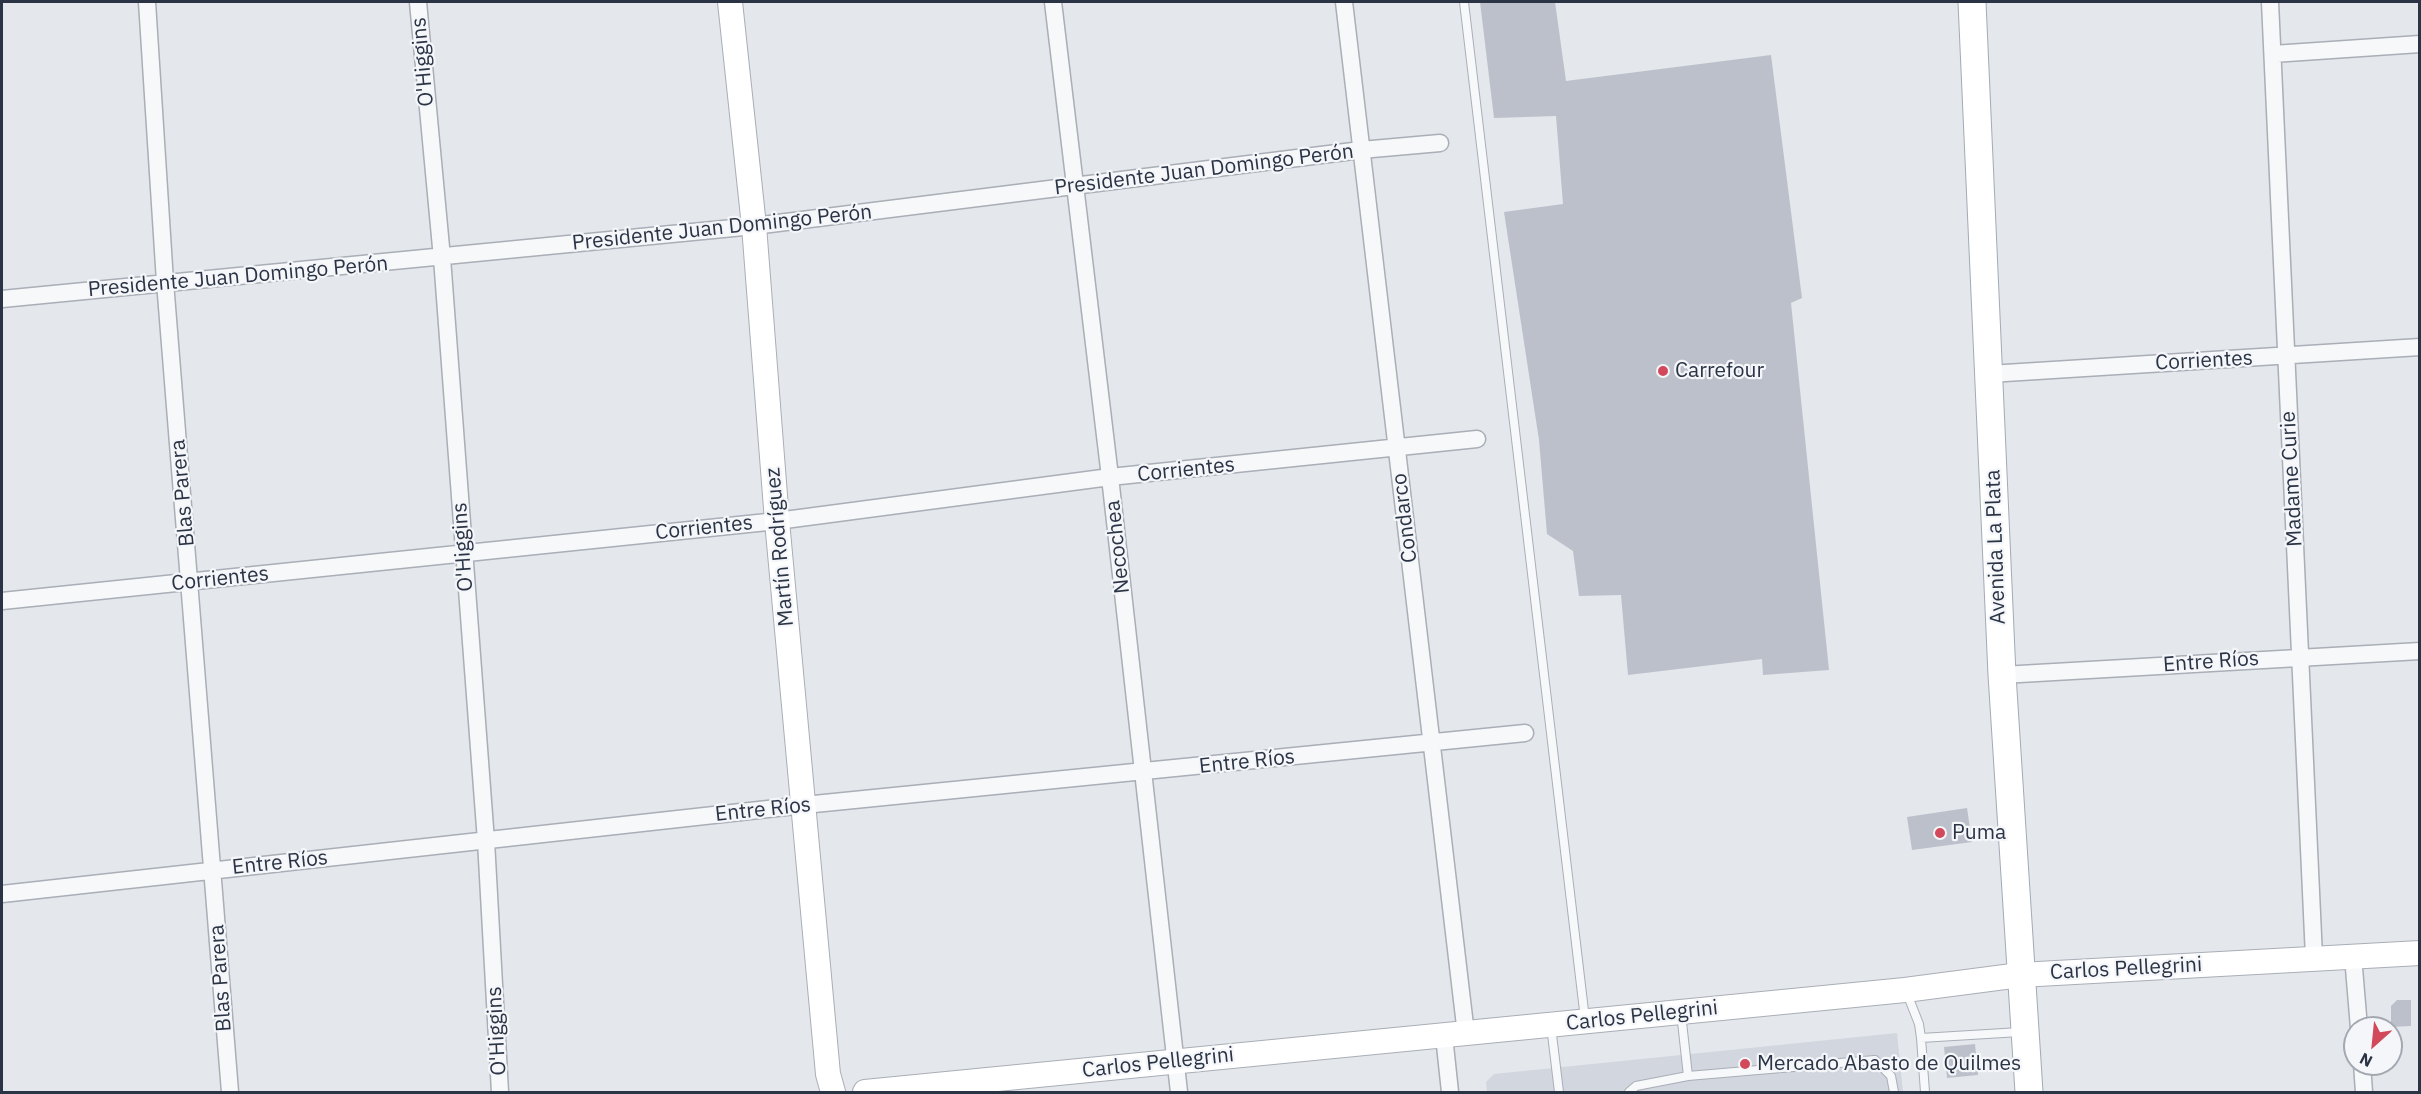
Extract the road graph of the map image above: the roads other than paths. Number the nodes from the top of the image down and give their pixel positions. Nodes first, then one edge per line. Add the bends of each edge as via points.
1 (147, 2) edge
2 (418, 2) edge
3 (730, 2) edge
4 (1053, 2) edge
5 (1344, 2) edge
6 (1464, 2) edge
7 (1972, 2) edge
8 (2270, 2) edge
9 (2420, 44) edge
10 (2273, 54) junction
11 (1440, 143) dead end
12 (1361, 150) junction
13 (1076, 186) junction
14 (754, 226) junction
15 (442, 258) junction
16 (165, 282) junction
17 (2, 300) edge
18 (2420, 347) edge
19 (2286, 356) junction
20 (1989, 374) junction
21 (1477, 439) dead end
22 (1397, 448) junction
23 (1110, 477) junction
24 (777, 521) junction
25 (463, 554) junction
26 (190, 583) junction
27 (2, 601) edge
28 (2420, 651) edge
29 (2302, 656) junction
30 (2002, 675) junction
31 (1526, 733) dead end
32 (1433, 742) junction
33 (1144, 773) junction
34 (804, 805) junction
35 (486, 841) junction
36 (214, 870) junction
37 (2, 894) edge
38 (2420, 953) edge
39 (2354, 956) junction
40 (2314, 957) junction
41 (2020, 975) junction
42 (1905, 990) junction
43 (1681, 1012) junction
44 (2358, 1016) edge
45 (1585, 1022) junction
46 (1551, 1026) junction
47 (2024, 1032) junction
48 (1455, 1035) junction
49 (1921, 1038) junction
50 (1176, 1061) junction
51 (1688, 1076) junction
52 (2363, 1076) edge
53 (230, 1092) edge
54 (500, 1092) edge
55 (833, 1092) edge
56 (865, 1092) edge
57 (1179, 1092) edge
58 (1450, 1092) edge
59 (1559, 1092) edge
60 (1629, 1092) edge
61 (1894, 1092) edge
62 (1925, 1092) edge
63 (2028, 1092) edge
64 (2364, 1092) edge

1 - 16 street, Blas Parera
2 - 15 street, O'Higgins
3 - 14 street, Martín Rodríguez
4 - 13 street, Necochea
5 - 12 street, Condarco
6 - 45 lane
7 - 20 main road, Avenida La Plata
8 - 10 street, Madame Curie
9 - 10 street
10 - 19 street, Madame Curie
11 - 12 street, Presidente Juan Domingo Perón
12 - 13 street, Presidente Juan Domingo Perón
12 - 22 street, Condarco
13 - 14 street, Presidente Juan Domingo Perón
13 - 23 street, Necochea
14 - 15 street, Presidente Juan Domingo Perón
14 - 24 street, Martín Rodríguez
15 - 16 street, Presidente Juan Domingo Perón
15 - 25 street, O'Higgins
16 - 17 street, Presidente Juan Domingo Perón
16 - 26 street, Blas Parera
18 - 19 street, Corrientes
19 - 20 street, Corrientes
19 - 29 street, Madame Curie
20 - 30 main road, Avenida La Plata
21 - 22 street, Corrientes
22 - 23 street, Corrientes
22 - 32 street, Condarco
23 - 24 street, Corrientes
23 - 33 street, Necochea
24 - 25 street, Corrientes
24 - 34 street, Martín Rodríguez
25 - 26 street, Corrientes
25 - 35 street, O'Higgins
26 - 27 street, Corrientes
26 - 36 street, Blas Parera
28 - 29 street, Entre Ríos
29 - 30 street, Entre Ríos
29 - 40 street, Madame Curie
30 - 41 main road, Avenida La Plata
31 - 32 street, Entre Ríos
32 - 33 street, Entre Ríos
32 - 48 street, Condarco
33 - 34 street, Entre Ríos
33 - 50 street, Necochea
34 - 35 street, Entre Ríos
34 - 55 street, Martín Rodríguez via 828,1074
35 - 36 street, Entre Ríos
35 - 54 street, O'Higgins
36 - 37 street, Entre Ríos
36 - 53 street, Blas Parera
38 - 39 street, Carlos Pellegrini
39 - 40 street, Carlos Pellegrini
39 - 44 street
40 - 41 street, Carlos Pellegrini
41 - 42 street, Carlos Pellegrini
41 - 47 main road, Avenida La Plata
42 - 43 street, Carlos Pellegrini
42 - 49 lane
43 - 45 street, Carlos Pellegrini
43 - 51 lane
45 - 46 street, Carlos Pellegrini
46 - 48 street, Carlos Pellegrini
46 - 59 lane
47 - 49 lane
47 - 63 main road, Avenida La Plata
48 - 50 street, Carlos Pellegrini
48 - 58 street, Condarco
49 - 62 lane
50 - 56 street, Carlos Pellegrini
50 - 57 street, Necochea
51 - 60 lane via 1636,1086
51 - 61 lane via 1875,1060 1891,1076
52 - 64 street

